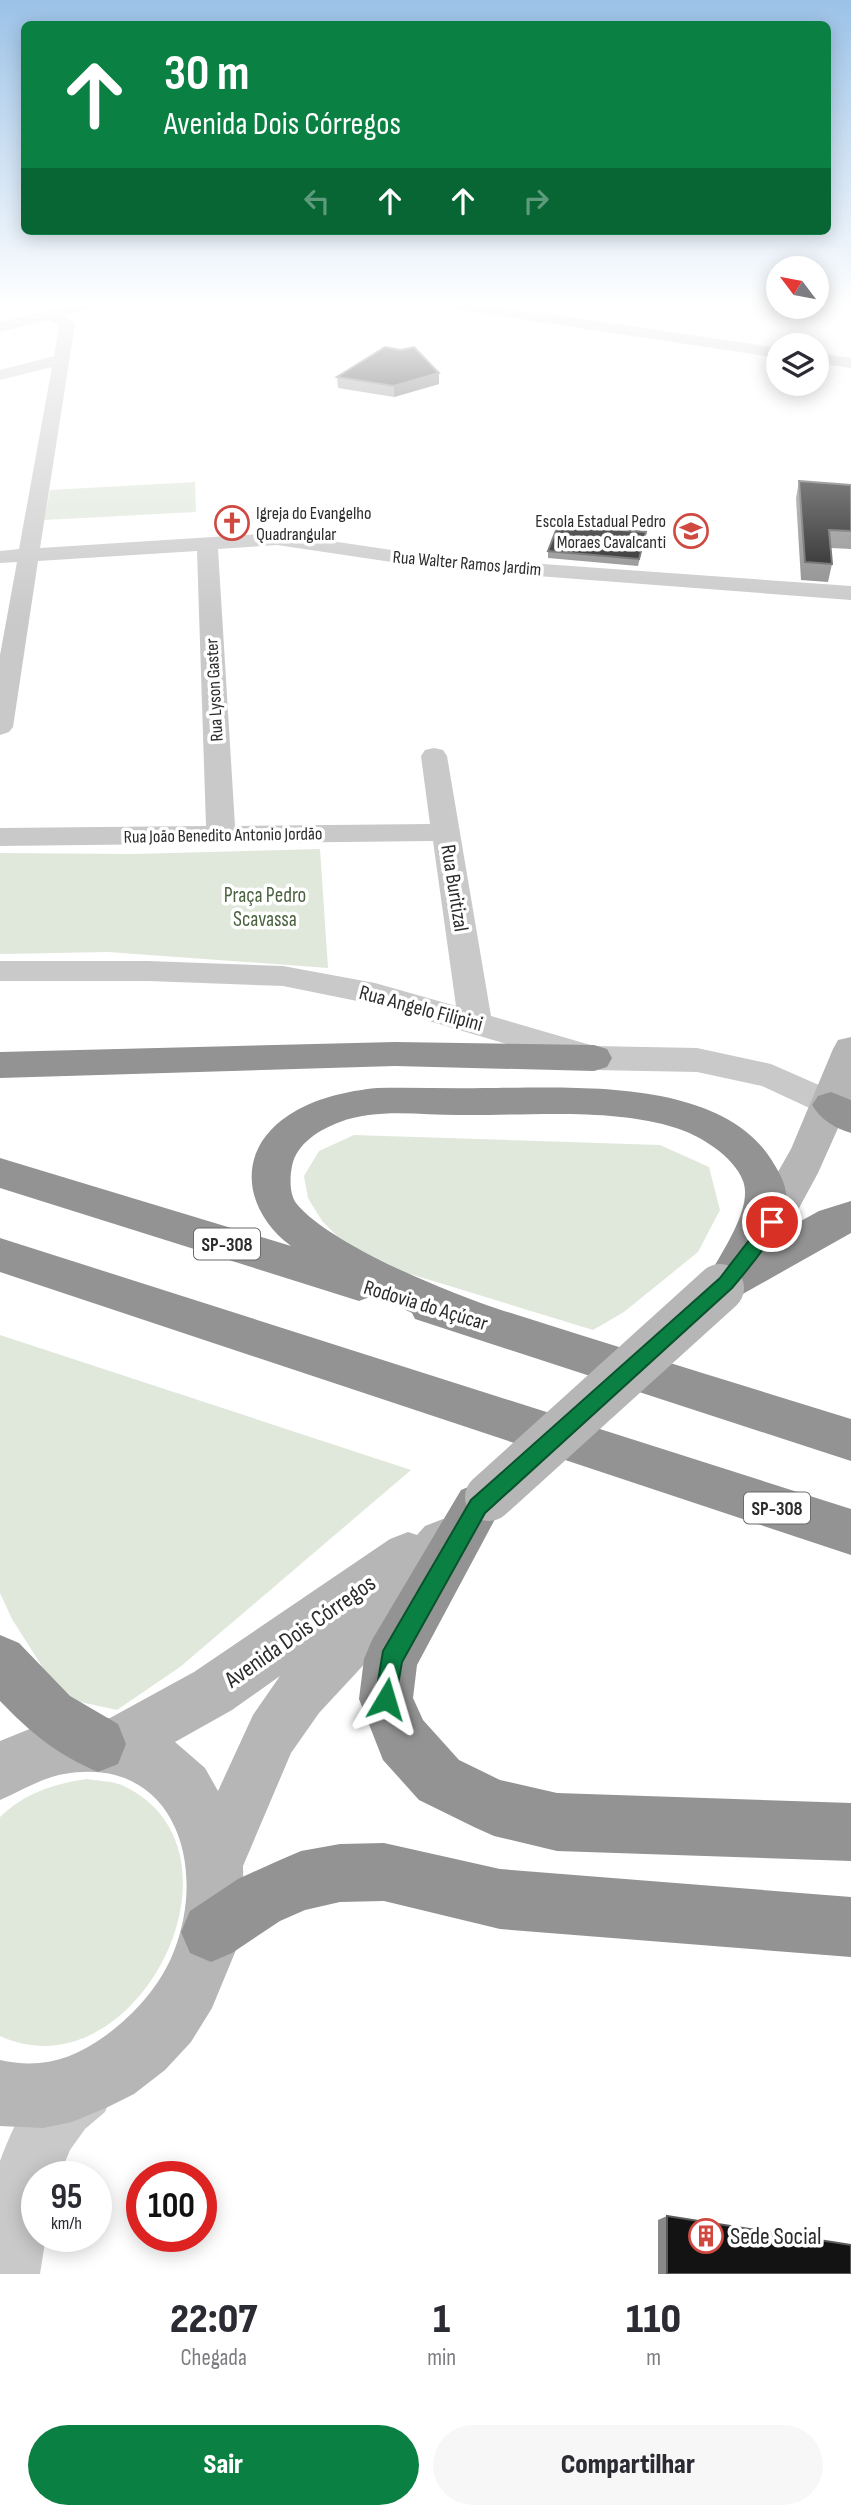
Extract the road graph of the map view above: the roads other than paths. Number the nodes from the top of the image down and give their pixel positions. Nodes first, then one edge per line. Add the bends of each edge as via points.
1 (54, 408) edge
2 (207, 544) junction
3 (29, 555) junction
4 (0, 557) edge
5 (851, 593) edge
6 (0, 727) edge
7 (434, 756) dead end
8 (446, 832) junction
9 (221, 836) junction
10 (0, 837) edge
11 (0, 971) edge
12 (475, 1021) junction
13 (851, 1049) edge
14 (594, 1058) junction
15 (0, 1065) edge
16 (841, 1112) edge
17 (0, 1173) edge
18 (851, 1217) edge
19 (0, 1255) edge
20 (0, 1283) edge
21 (723, 1286) junction
22 (454, 1314) junction
23 (303, 1353) junction
24 (851, 1440) edge
25 (702, 1485) junction
26 (484, 1502) junction
27 (851, 1532) edge
28 (851, 1548) edge
29 (0, 1662) edge
30 (106, 1745) junction
31 (0, 1772) edge
32 (851, 1832) edge
33 (215, 1862) junction
34 (851, 1927) edge
35 (211, 1932) junction
36 (95, 2081) junction
37 (11, 2103) edge
38 (7, 2274) edge

1 - 3 street
2 - 3 street, Rua Walter Ramos Jardim
2 - 5 street, Rua Walter Ramos Jardim via 277,539 432,562
2 - 9 street, Rua Lyson Gaster
3 - 4 street, Rua Walter Ramos Jardim
3 - 6 street
7 - 8 street, Rua Buritizal
8 - 9 street, Rua João Benedito Antonio Jordão
8 - 12 street, Rua Buritizal
9 - 10 street, Rua João Benedito Antonio Jordão
11 - 12 street, Rua Angelo Filipini via 283,976
12 - 14 street, Rua Angelo Filipini
13 - 16 street, Avenida Dois Córregos
14 - 15 highway via 395,1055
14 - 16 street, Rua Angelo Filipini via 697,1060 771,1076
16 - 21 street, Avenida Dois Córregos via 758,1245
17 - 22 highway, Rodovia do Açúcar / SP-308
18 - 21 highway via 833,1222
19 - 23 highway, SP-308
20 - 23 highway
21 - 22 highway via 767,1199 762,1179 736,1145 693,1119 610,1105 371,1102 331,1110 296,1128 274,1157 272,1194 279,1211 297,1230 331,1251
21 - 26 street, Avenida Dois Córregos, bridge
22 - 24 highway, Rodovia do Açúcar / SP-308
23 - 25 highway, SP-308
25 - 27 highway, SP-308
25 - 28 highway
26 - 30 street, Avenida Dois Córregos via 213,1691
26 - 32 highway via 391,1659 386,1699 403,1740 439,1780 494,1807 557,1822
26 - 33 street, Avenida Dois Córregos via 300,1694 272,1734
29 - 30 highway via 51,1715
30 - 31 street via 70,1744 42,1751
30 - 33 street via 156,1762 174,1776 200,1813
33 - 35 street
34 - 35 highway via 500,1899 384,1871 301,1881 259,1900
35 - 36 street via 188,1992 170,2019 123,2064
36 - 37 street
36 - 38 street via 63,2104 25,2173

